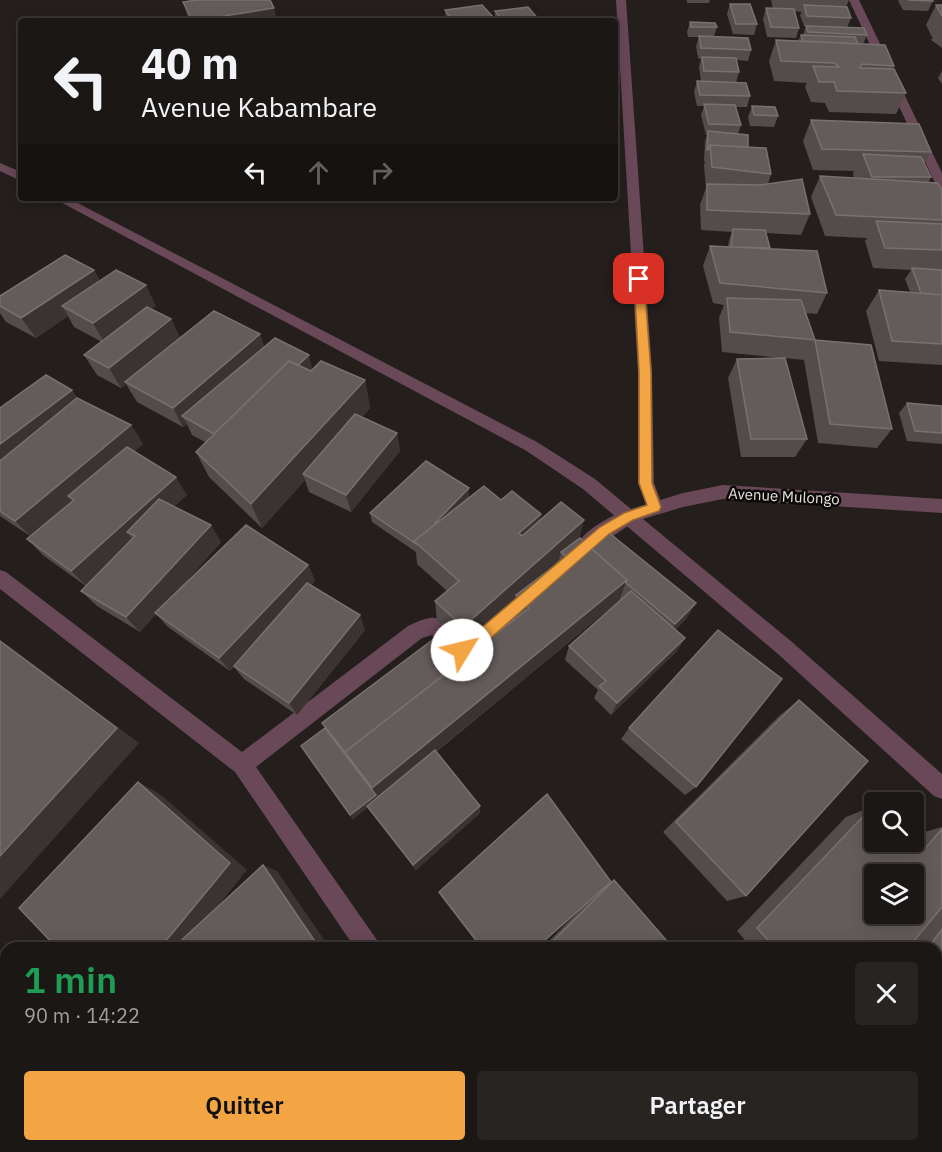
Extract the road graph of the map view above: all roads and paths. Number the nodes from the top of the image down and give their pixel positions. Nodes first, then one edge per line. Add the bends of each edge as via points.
1 (621, 0) edge
2 (854, 0) edge
3 (0, 166) edge
4 (18, 175) edge
5 (942, 185) edge
6 (66, 201) edge
7 (942, 506) edge
8 (655, 507) junction
9 (628, 517) junction
10 (573, 557) edge
11 (0, 578) edge
12 (547, 579) edge
13 (243, 765) junction
14 (942, 788) edge
15 (365, 942) edge

1 - 8 street via 645,372 646,483
2 - 5 street
3 - 4 street
6 - 9 street via 531,446 589,484
7 - 8 street, Avenue Mulongo via 723,492
8 - 9 street, Avenue Mulongo
9 - 10 street, Avenue Mulongo
9 - 14 street via 785,648
11 - 13 street
12 - 13 street via 462,650 453,648 437,627 415,632
13 - 15 street

